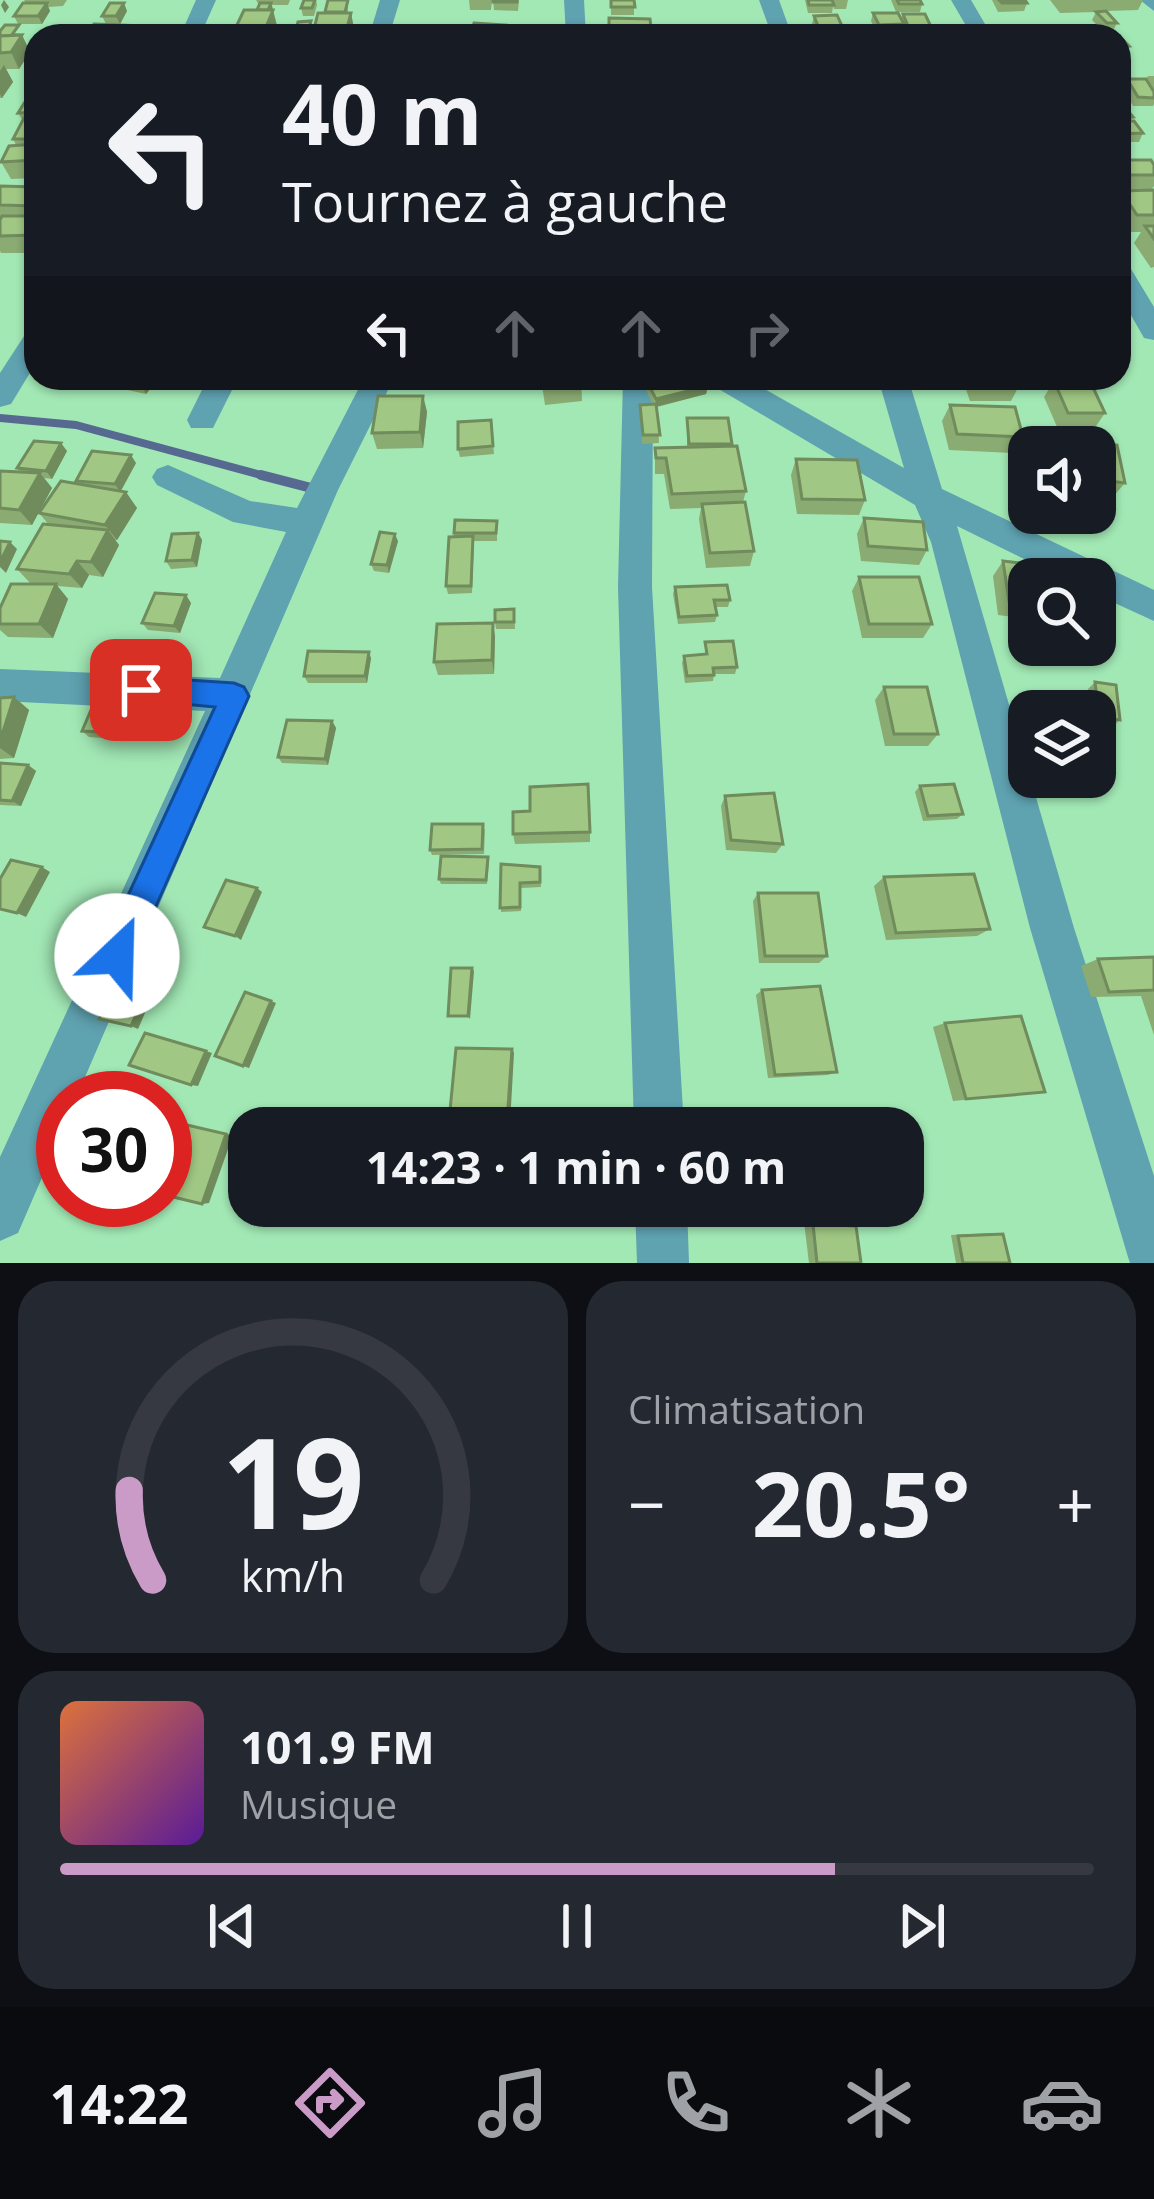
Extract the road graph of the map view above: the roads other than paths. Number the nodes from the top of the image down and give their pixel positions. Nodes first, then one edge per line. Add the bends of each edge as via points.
1 (1131, 291) edge
2 (1154, 331) edge
3 (24, 359) edge
4 (217, 390) edge
5 (373, 390) edge
6 (638, 390) edge
7 (743, 390) edge
8 (897, 390) edge
9 (0, 397) edge
10 (202, 420) dead end
11 (168, 477) dead end
12 (928, 497) junction
13 (309, 523) junction
14 (1154, 606) edge
15 (0, 686) edge
16 (234, 696) junction
17 (658, 1107) edge
18 (0, 1215) edge
19 (662, 1227) edge
20 (1154, 1257) edge
21 (663, 1263) edge

1 - 2 street
3 - 9 street
4 - 10 street
5 - 13 street
6 - 17 street via 635,587
7 - 12 street
8 - 12 street
11 - 13 street via 245,513
12 - 14 street
12 - 20 street via 948,542 1046,905
13 - 16 street
15 - 16 street
16 - 18 street
19 - 21 street

